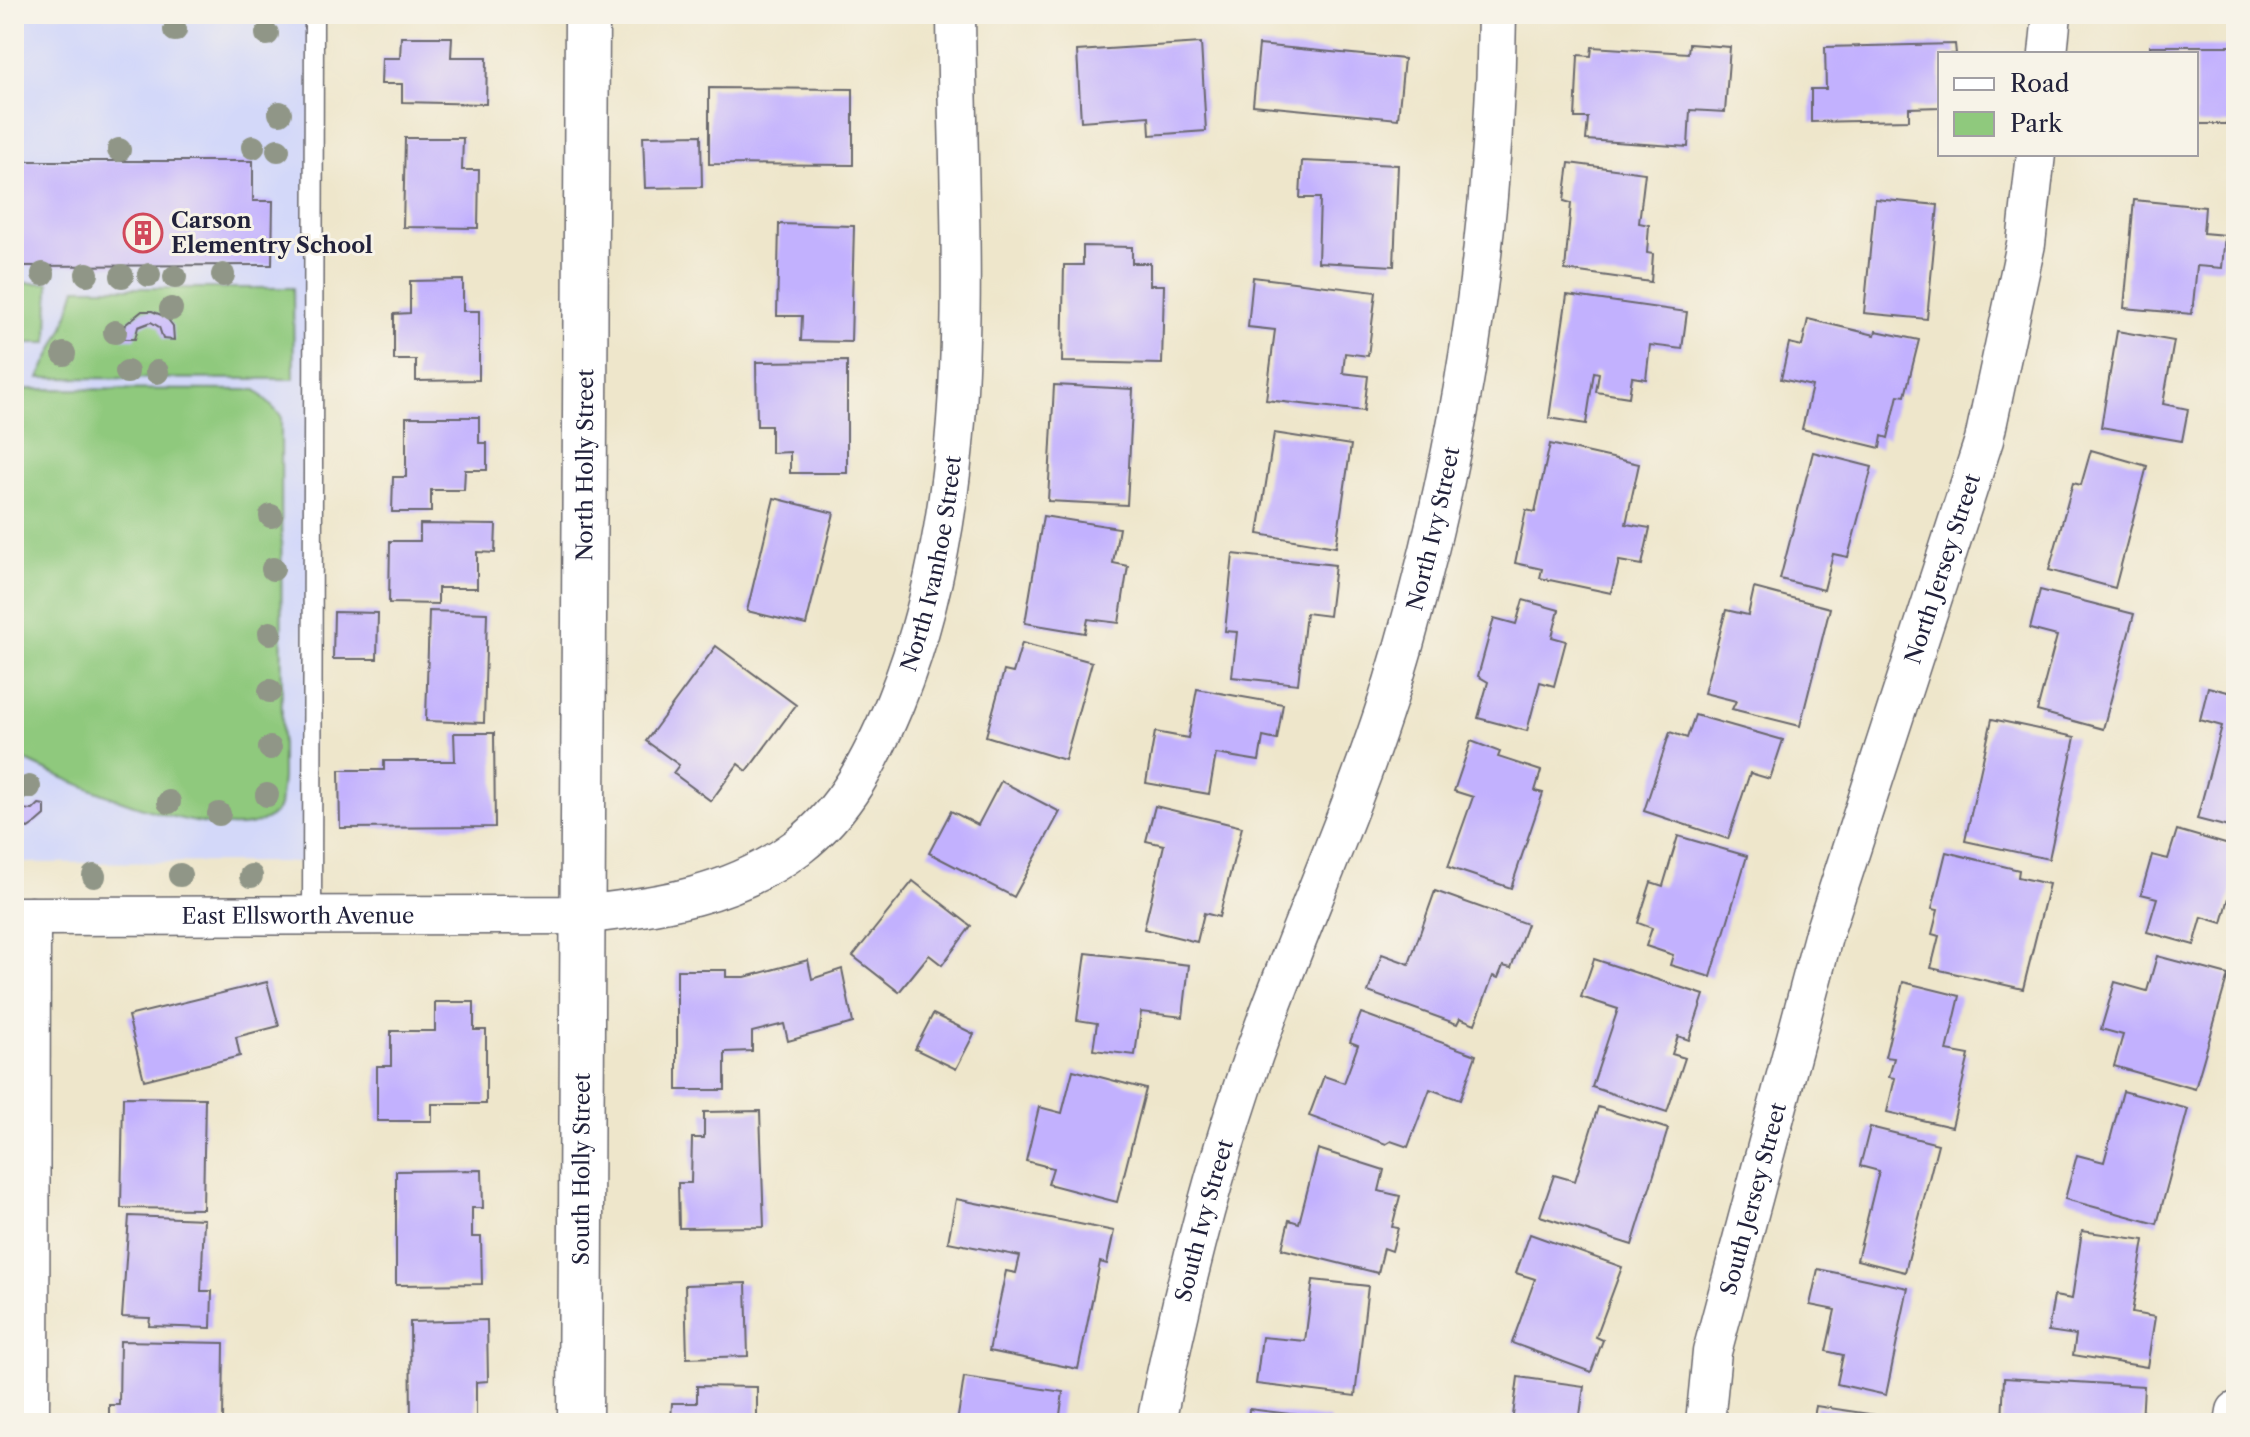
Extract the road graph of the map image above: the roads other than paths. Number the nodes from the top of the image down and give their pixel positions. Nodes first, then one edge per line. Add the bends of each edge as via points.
1 (314, 14) edge
2 (587, 14) edge
3 (956, 14) edge
4 (1497, 14) edge
5 (2052, 14) edge
6 (2048, 52) edge
7 (2036, 156) edge
8 (581, 915) junction
9 (22, 916) edge
10 (312, 916) junction
11 (1813, 975) joint
12 (1266, 1021) joint
13 (2236, 1411) edge
14 (30, 1423) edge
15 (580, 1423) edge
16 (1156, 1423) edge
17 (1705, 1423) edge
18 (2234, 1423) edge

1 - 10 lane
2 - 8 street, North Holly Street
3 - 8 street, North Ivanhoe Street via 958,363 952,462 929,598 887,722 850,793 782,858 695,897
4 - 12 street, North Ivy Street via 1485,225 1441,498 1369,757
5 - 6 street
7 - 11 street, North Jersey Street via 2026,244 1984,440
8 - 10 street, East Ellsworth Avenue
8 - 15 street, South Holly Street
9 - 10 street, East Ellsworth Avenue
9 - 14 street
11 - 17 street, South Jersey Street via 1712,1352
12 - 16 street, South Ivy Street via 1201,1222
13 - 18 street

